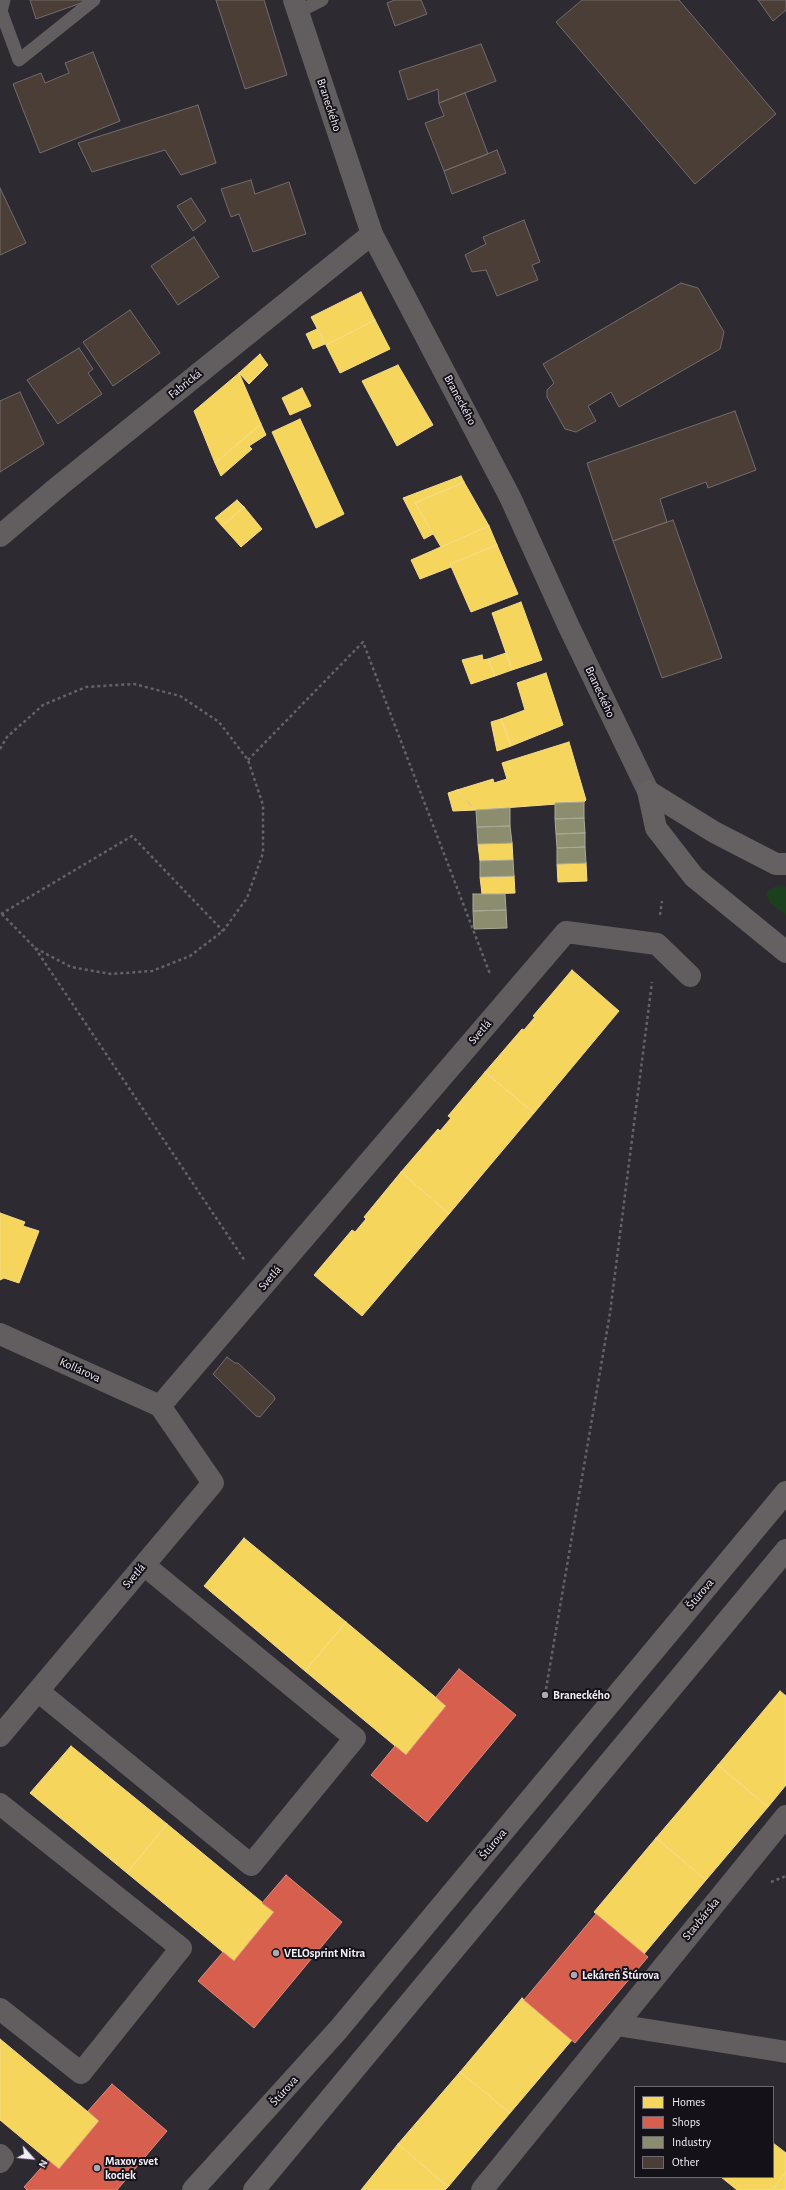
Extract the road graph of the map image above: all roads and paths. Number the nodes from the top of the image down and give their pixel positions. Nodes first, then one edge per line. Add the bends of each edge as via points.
1 (4, 0) edge
2 (94, 0) edge
3 (322, 0) edge
4 (296, 6) edge
5 (372, 234) junction
6 (0, 536) edge
7 (0, 749) edge
8 (248, 760) junction
9 (648, 791) junction
10 (786, 864) edge
11 (662, 901) dead end
12 (1, 913) edge
13 (223, 931) junction
14 (657, 944) junction
15 (35, 948) junction
16 (786, 952) edge
17 (690, 976) dead end
18 (502, 1006) junction
19 (262, 1287) junction
20 (0, 1334) edge
21 (160, 1406) junction
22 (786, 1492) edge
23 (786, 1550) edge
24 (144, 1565) junction
25 (38, 1691) junction
26 (545, 1695) dead end
27 (0, 1736) edge
28 (0, 1804) edge
29 (786, 1816) edge
30 (0, 2009) edge
31 (617, 2024) junction
32 (786, 2052) edge
33 (0, 2155) edge
34 (0, 2162) edge
35 (193, 2190) edge
36 (254, 2190) edge
37 (482, 2190) edge

1 - 2 lane via 0,11 19,60
3 - 4 lane
4 - 5 street, Braneckého
5 - 6 street, Fabrická
5 - 9 street, Braneckého via 510,497
7 - 8 path via 7,737 43,705 86,687 134,684 180,696 219,722
8 - 13 path via 263,805 263,853 247,898
8 - 18 path via 363,642
9 - 10 main road via 714,832 776,864
9 - 16 main road via 656,828 694,877
11 - 14 path
12 - 13 path via 132,836
12 - 15 path
13 - 15 path via 190,956 152,971 111,974 71,967
14 - 17 street
14 - 18 street, Svetlá via 566,932
14 - 26 path via 610,1314
15 - 19 path
18 - 19 street, Svetlá
19 - 21 street, Svetlá
20 - 21 street, Kollárova
21 - 24 street, Svetlá via 213,1483
22 - 35 main road, Štúrova via 338,2030
23 - 36 main road
24 - 25 street, Svetlá
24 - 25 street via 355,1738 251,1866
25 - 27 street, Svetlá
28 - 30 street via 181,1948 81,2073
29 - 31 street, Stavbárska
31 - 32 street
31 - 37 street, Stavbárska
33 - 34 street via 3,2158

